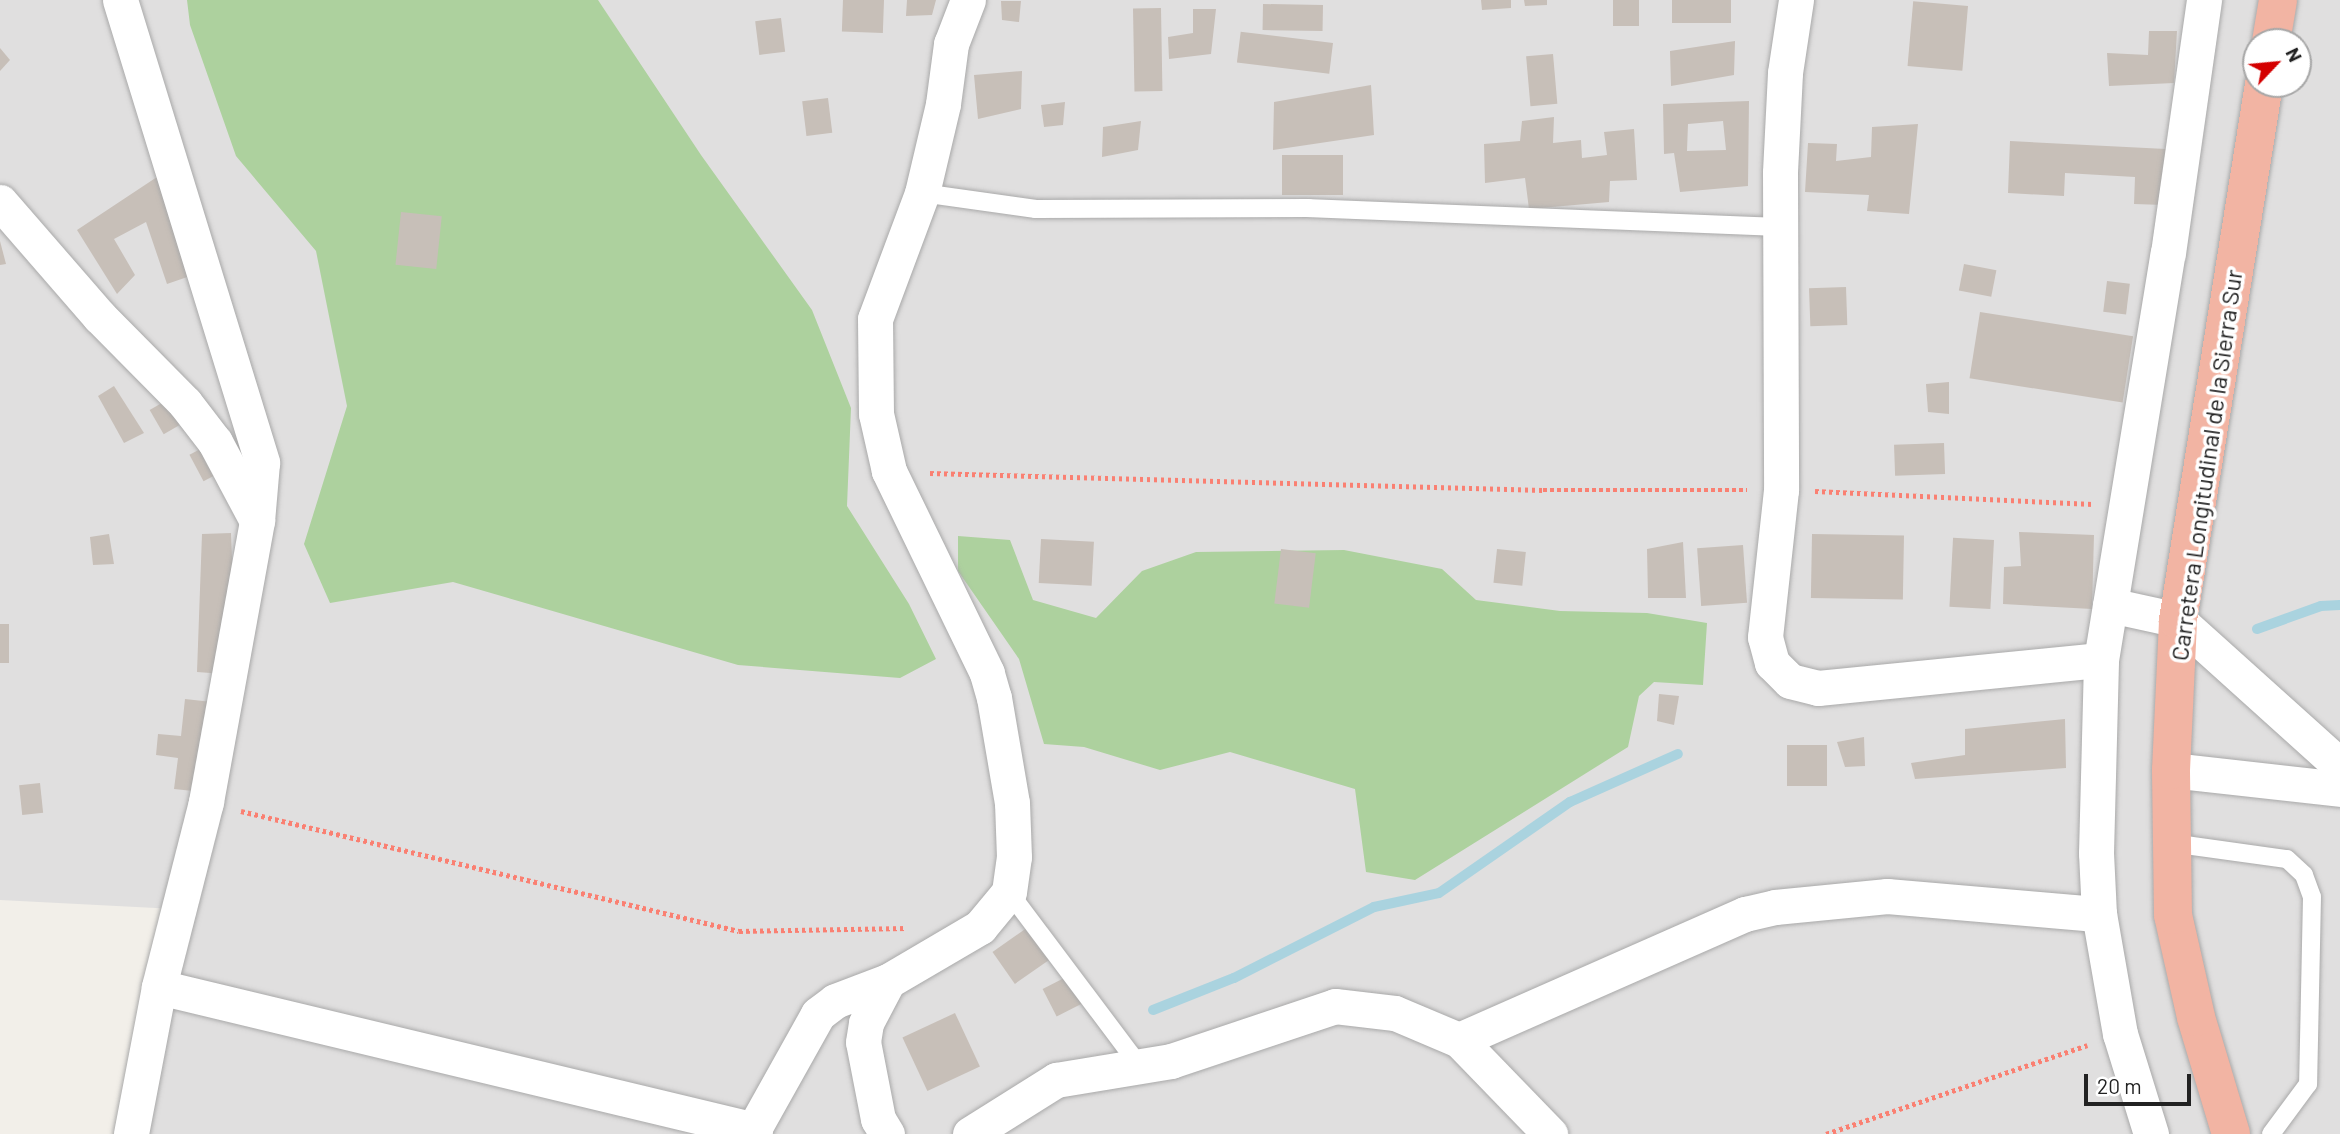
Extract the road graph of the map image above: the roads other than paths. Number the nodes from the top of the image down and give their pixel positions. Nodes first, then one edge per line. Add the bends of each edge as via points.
1 (120, 0) edge
2 (968, 0) edge
3 (1796, 0) edge
4 (2204, 0) edge
5 (2278, 0) edge
6 (2273, 28) edge
7 (2262, 98) edge
8 (922, 193) junction
9 (0, 202) edge
10 (1783, 228) junction
11 (257, 520) junction
12 (2110, 605) junction
13 (2178, 620) junction
14 (2101, 660) junction
15 (2340, 766) edge
16 (2171, 770) junction
17 (2340, 789) edge
18 (2171, 843) junction
19 (1009, 892) junction
20 (2099, 914) junction
21 (888, 981) junction
22 (159, 987) junction
23 (1459, 1040) junction
24 (1141, 1068) junction
25 (753, 1132) edge
26 (131, 1134) edge
27 (887, 1134) edge
28 (970, 1134) edge
29 (1550, 1134) edge
30 (2151, 1134) edge
31 (2231, 1134) edge
32 (2271, 1134) edge

1 - 11 street via 172,180 247,402 262,464
2 - 8 street via 951,44 943,104
3 - 10 street via 1786,73
4 - 12 street
5 - 6 highway
7 - 13 highway, Carretera Longitudinal de la Sierra Sur
8 - 10 lane via 1036,209 1309,208
8 - 19 street via 875,319 876,414 889,471 987,673 994,698 1012,803 1014,857
9 - 11 street via 99,316 185,403 215,442
10 - 14 street via 1781,490 1765,637 1772,663 1790,681 1818,688
11 - 22 street via 206,802
12 - 13 street
12 - 14 street
13 - 15 street
13 - 16 highway, Carretera Longitudinal de la Sierra Sur
14 - 20 street
16 - 17 street
16 - 18 highway, Carretera Longitudinal de la Sierra Sur
18 - 31 highway, Carretera Longitudinal de la Sierra Sur via 2173,915 2196,1017
18 - 32 lane via 2287,859 2304,875 2312,897 2308,1084
19 - 21 street via 980,926
19 - 24 lane
20 - 23 street via 1887,896 1775,907 1745,914
20 - 30 street via 2120,1034
21 - 25 street via 835,1001 818,1014
21 - 27 street via 866,1023 863,1042 878,1119
22 - 25 street
22 - 26 street
23 - 24 street via 1395,1013 1335,1006
23 - 29 street
24 - 28 street via 1056,1080

